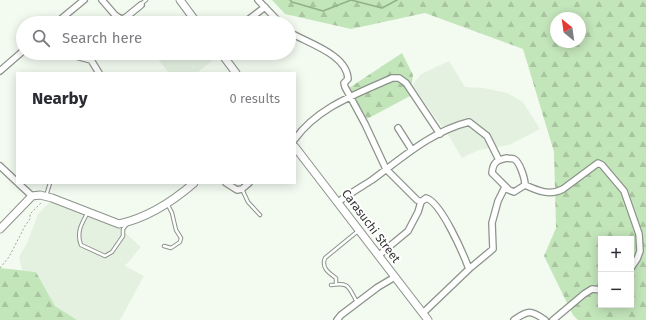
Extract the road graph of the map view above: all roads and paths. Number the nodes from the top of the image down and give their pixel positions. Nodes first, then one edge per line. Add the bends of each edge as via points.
1 (84, 0) edge
2 (102, 0) edge
3 (146, 0) edge
4 (180, 0) edge
5 (258, 0) edge
6 (141, 5) joint
7 (265, 7) junction
8 (65, 16) edge
9 (116, 16) edge
10 (127, 16) edge
11 (192, 16) edge
12 (253, 16) edge
13 (273, 16) edge
14 (296, 35) edge
15 (16, 57) edge
16 (90, 60) edge
17 (226, 60) edge
18 (0, 70) edge
19 (98, 72) edge
20 (235, 72) edge
21 (350, 97) junction
22 (398, 128) dead end
23 (440, 134) junction
24 (296, 138) edge
25 (296, 148) edge
26 (412, 150) junction
27 (499, 160) junction
28 (0, 166) edge
29 (386, 169) junction
30 (16, 180) edge
31 (20, 184) edge
32 (50, 184) edge
33 (193, 184) edge
34 (227, 184) edge
35 (248, 184) edge
36 (525, 185) junction
37 (505, 187) junction
38 (242, 189) junction
39 (32, 196) junction
40 (49, 198) junction
41 (338, 202) junction
42 (420, 202) junction
43 (167, 203) junction
44 (88, 212) junction
45 (260, 215) dead end
46 (128, 222) junction
47 (0, 229) edge
48 (360, 230) junction
49 (164, 246) dead end
50 (379, 255) junction
51 (634, 264) edge
52 (0, 268) edge
53 (469, 269) junction
54 (395, 276) junction
55 (336, 284) junction
56 (331, 285) dead end
57 (598, 290) edge
58 (357, 302) junction
59 (423, 313) junction
60 (336, 320) edge
61 (428, 320) edge
62 (514, 320) edge
63 (545, 320) edge
64 (553, 320) edge

1 - 8 street
2 - 9 street
3 - 6 lane
4 - 11 street
5 - 7 street
6 - 10 street
7 - 12 street
7 - 13 street
14 - 21 street via 316,44 344,65 348,74 344,87
15 - 18 street
16 - 19 street
17 - 20 street
21 - 23 street via 392,78 399,78 406,83
21 - 24 street via 316,116
21 - 29 street
22 - 26 street
23 - 26 street
23 - 27 street via 469,122 487,136
25 - 41 street, Carasuchi Street
26 - 29 street
27 - 36 street via 507,158 518,162
27 - 37 street via 495,163 492,173
28 - 30 street
29 - 41 street
29 - 42 street
31 - 39 street
32 - 40 lane
33 - 43 street
34 - 38 street via 236,190
35 - 38 street
36 - 37 street via 514,192
36 - 51 street via 542,192 557,192 598,164 602,165 624,191 639,234 640,251
37 - 53 street via 492,223 493,249
38 - 45 lane via 248,202
39 - 40 street
39 - 47 street
40 - 44 street
40 - 52 path via 42,201 30,214 30,219 9,257
41 - 48 street, Carasuchi Street
42 - 50 street via 408,231
42 - 53 street via 426,198 430,199 441,212
43 - 46 street via 152,213
43 - 49 lane via 181,238 180,242 171,248
44 - 46 street via 119,224
44 - 46 lane via 78,239 81,245 105,256 112,252 123,236 123,229
48 - 50 street, Carasuchi Street
48 - 55 lane via 323,261 324,268 336,278
50 - 54 street, Carasuchi Street
53 - 59 street
54 - 58 street
54 - 59 street, Carasuchi Street
55 - 56 lane
55 - 58 lane via 346,286
57 - 64 street via 592,289 584,294
58 - 60 street
59 - 61 street, Carasuchi Street
62 - 63 street via 527,312

